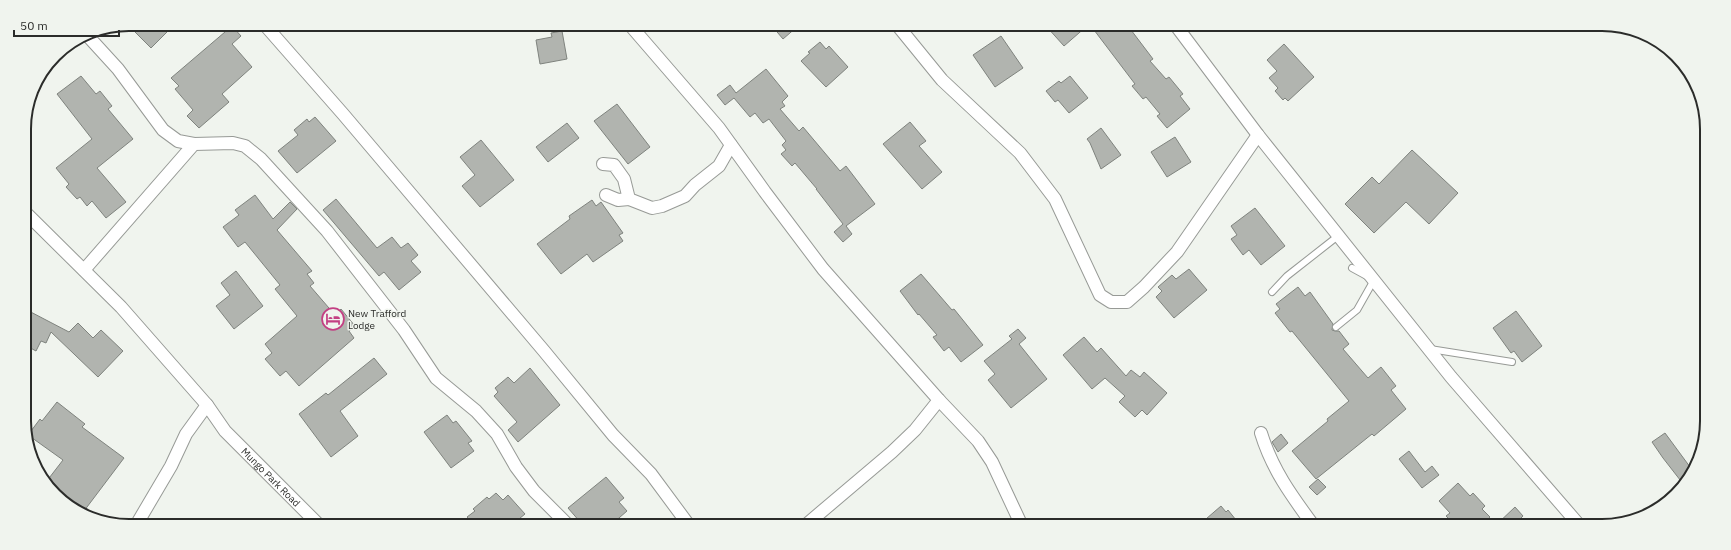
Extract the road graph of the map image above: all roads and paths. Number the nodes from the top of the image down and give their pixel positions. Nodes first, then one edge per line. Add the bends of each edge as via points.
1 (270, 31) edge
2 (635, 31) edge
3 (902, 31) edge
4 (1181, 31) edge
5 (90, 38) edge
6 (1258, 135) junction
7 (194, 144) junction
8 (732, 145) junction
9 (603, 164) dead end
10 (606, 195) dead end
11 (629, 200) junction
12 (31, 218) edge
13 (1338, 236) junction
14 (1352, 268) dead end
15 (84, 270) junction
16 (1374, 280) junction
17 (1272, 292) dead end
18 (1336, 327) dead end
19 (1428, 349) junction
20 (1512, 362) dead end
21 (939, 400) junction
22 (207, 405) junction
23 (1261, 433) dead end
24 (140, 519) edge
25 (313, 519) edge
26 (562, 519) edge
27 (684, 519) edge
28 (813, 519) edge
29 (1019, 519) edge
30 (1309, 519) edge
31 (1574, 519) edge

1 - 27 street via 613,435 651,474
2 - 8 street
3 - 6 street via 942,80 1020,153 1055,199 1100,295 1111,302 1127,302 1177,252
4 - 6 street
5 - 7 street via 118,69 163,130 178,142
6 - 13 street
7 - 15 street
7 - 26 street via 233,143 245,146 260,159 327,231 404,330 436,378 476,411 497,434 516,467
8 - 11 street via 719,166 685,196 652,208
8 - 21 street via 823,269
9 - 11 street via 614,165 624,179
10 - 11 street via 618,200
12 - 15 street, Mungo Park Road
13 - 16 street
13 - 17 lane
14 - 16 lane
15 - 22 street, Mungo Park Road via 121,307
16 - 18 lane via 1357,310
16 - 19 street
19 - 20 lane
19 - 31 street
21 - 28 street via 915,430 892,452
21 - 29 street via 978,441 992,462
22 - 24 street via 186,434 171,466
22 - 25 street, Mungo Park Road via 225,431
23 - 30 street via 1268,455 1285,486

